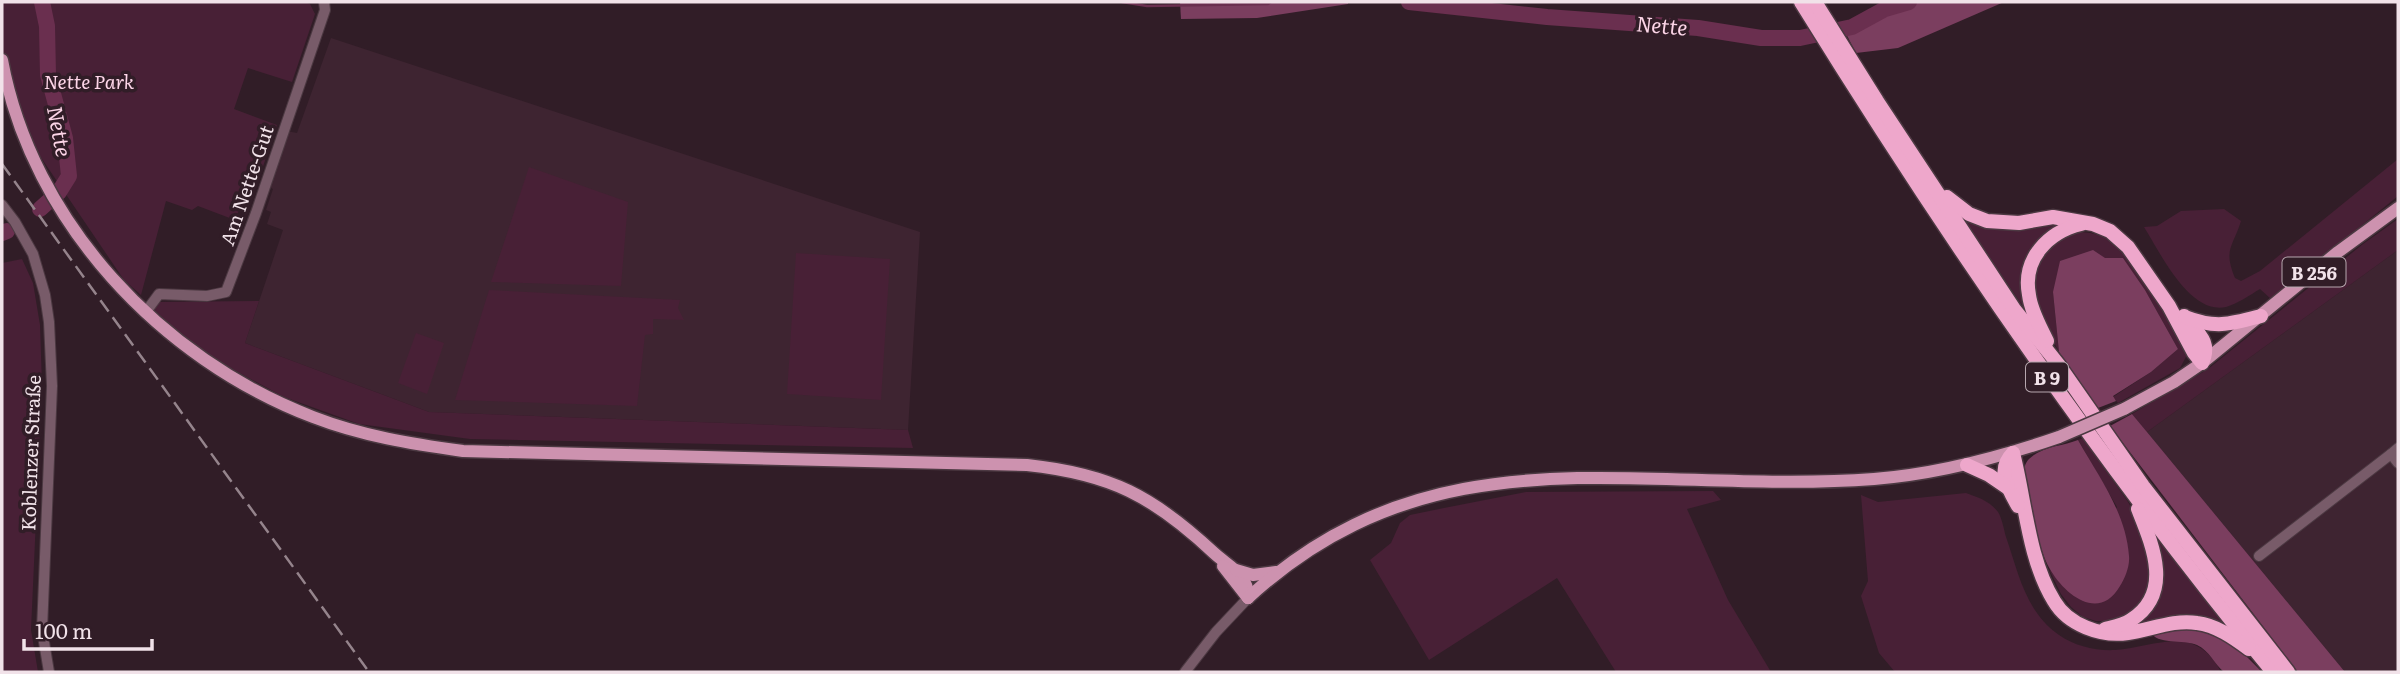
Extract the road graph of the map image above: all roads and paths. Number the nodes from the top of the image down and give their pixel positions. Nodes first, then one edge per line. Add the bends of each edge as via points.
1 (324, 2) edge
2 (1806, 2) edge
3 (2, 60) edge
4 (1857, 81) junction
5 (1930, 180) junction
6 (2, 205) edge
7 (2398, 208) edge
8 (2086, 223) junction
9 (2169, 306) junction
10 (145, 313) junction
11 (2184, 316) junction
12 (2261, 316) junction
13 (2202, 363) junction
14 (2058, 364) junction
15 (2394, 451) edge
16 (2013, 453) junction
17 (2398, 463) edge
18 (1967, 466) junction
19 (2008, 488) junction
20 (2132, 494) junction
21 (2024, 516) junction
22 (1215, 554) junction
23 (2259, 556) dead end
24 (1236, 570) junction
25 (1279, 571) junction
26 (1248, 598) junction
27 (2100, 631) junction
28 (2268, 666) edge
29 (49, 672) edge
30 (1185, 672) edge
31 (2288, 672) edge

1 - 10 street, Am Nette-Gut via 325,10 226,292 159,294
2 - 4 highway, B 9
3 - 10 main road via 15,116 48,189 93,255
4 - 5 highway, B 9
4 - 20 highway, B 9 via 2004,316
5 - 8 highway via 1961,209 1987,222 2053,217
5 - 14 highway, B 9 via 2014,309
6 - 29 street, Koblenzer Straße via 40,271 49,322 52,386 42,630
7 - 12 main road, B 256
8 - 9 highway via 2110,231 2128,247
8 - 14 highway via 2045,243 2028,274 2034,313
9 - 11 highway
9 - 13 highway
10 - 22 main road via 188,350 245,386 312,417 380,439 463,451 1066,469 1141,496 1172,515
11 - 12 highway via 2217,326
11 - 13 highway via 2207,346
12 - 13 main road, B 256
13 - 16 main road, B 256, bridge via 2124,409
14 - 31 highway, B 9 via 2143,486
15 - 17 street
15 - 23 street
16 - 18 main road
16 - 19 highway via 2004,466
16 - 21 highway
18 - 19 highway
18 - 25 main road via 1871,480 1580,477 1455,490 1364,519
19 - 21 highway
20 - 27 highway via 2153,548 2156,582 2149,600 2131,621
20 - 28 highway, B 9
21 - 27 highway via 2054,602 2077,624
22 - 24 main road
22 - 26 main road
24 - 25 main road via 1253,575
24 - 26 main road via 1247,584
25 - 26 main road
26 - 30 street
27 - 28 highway via 2125,634 2197,623 2236,639

